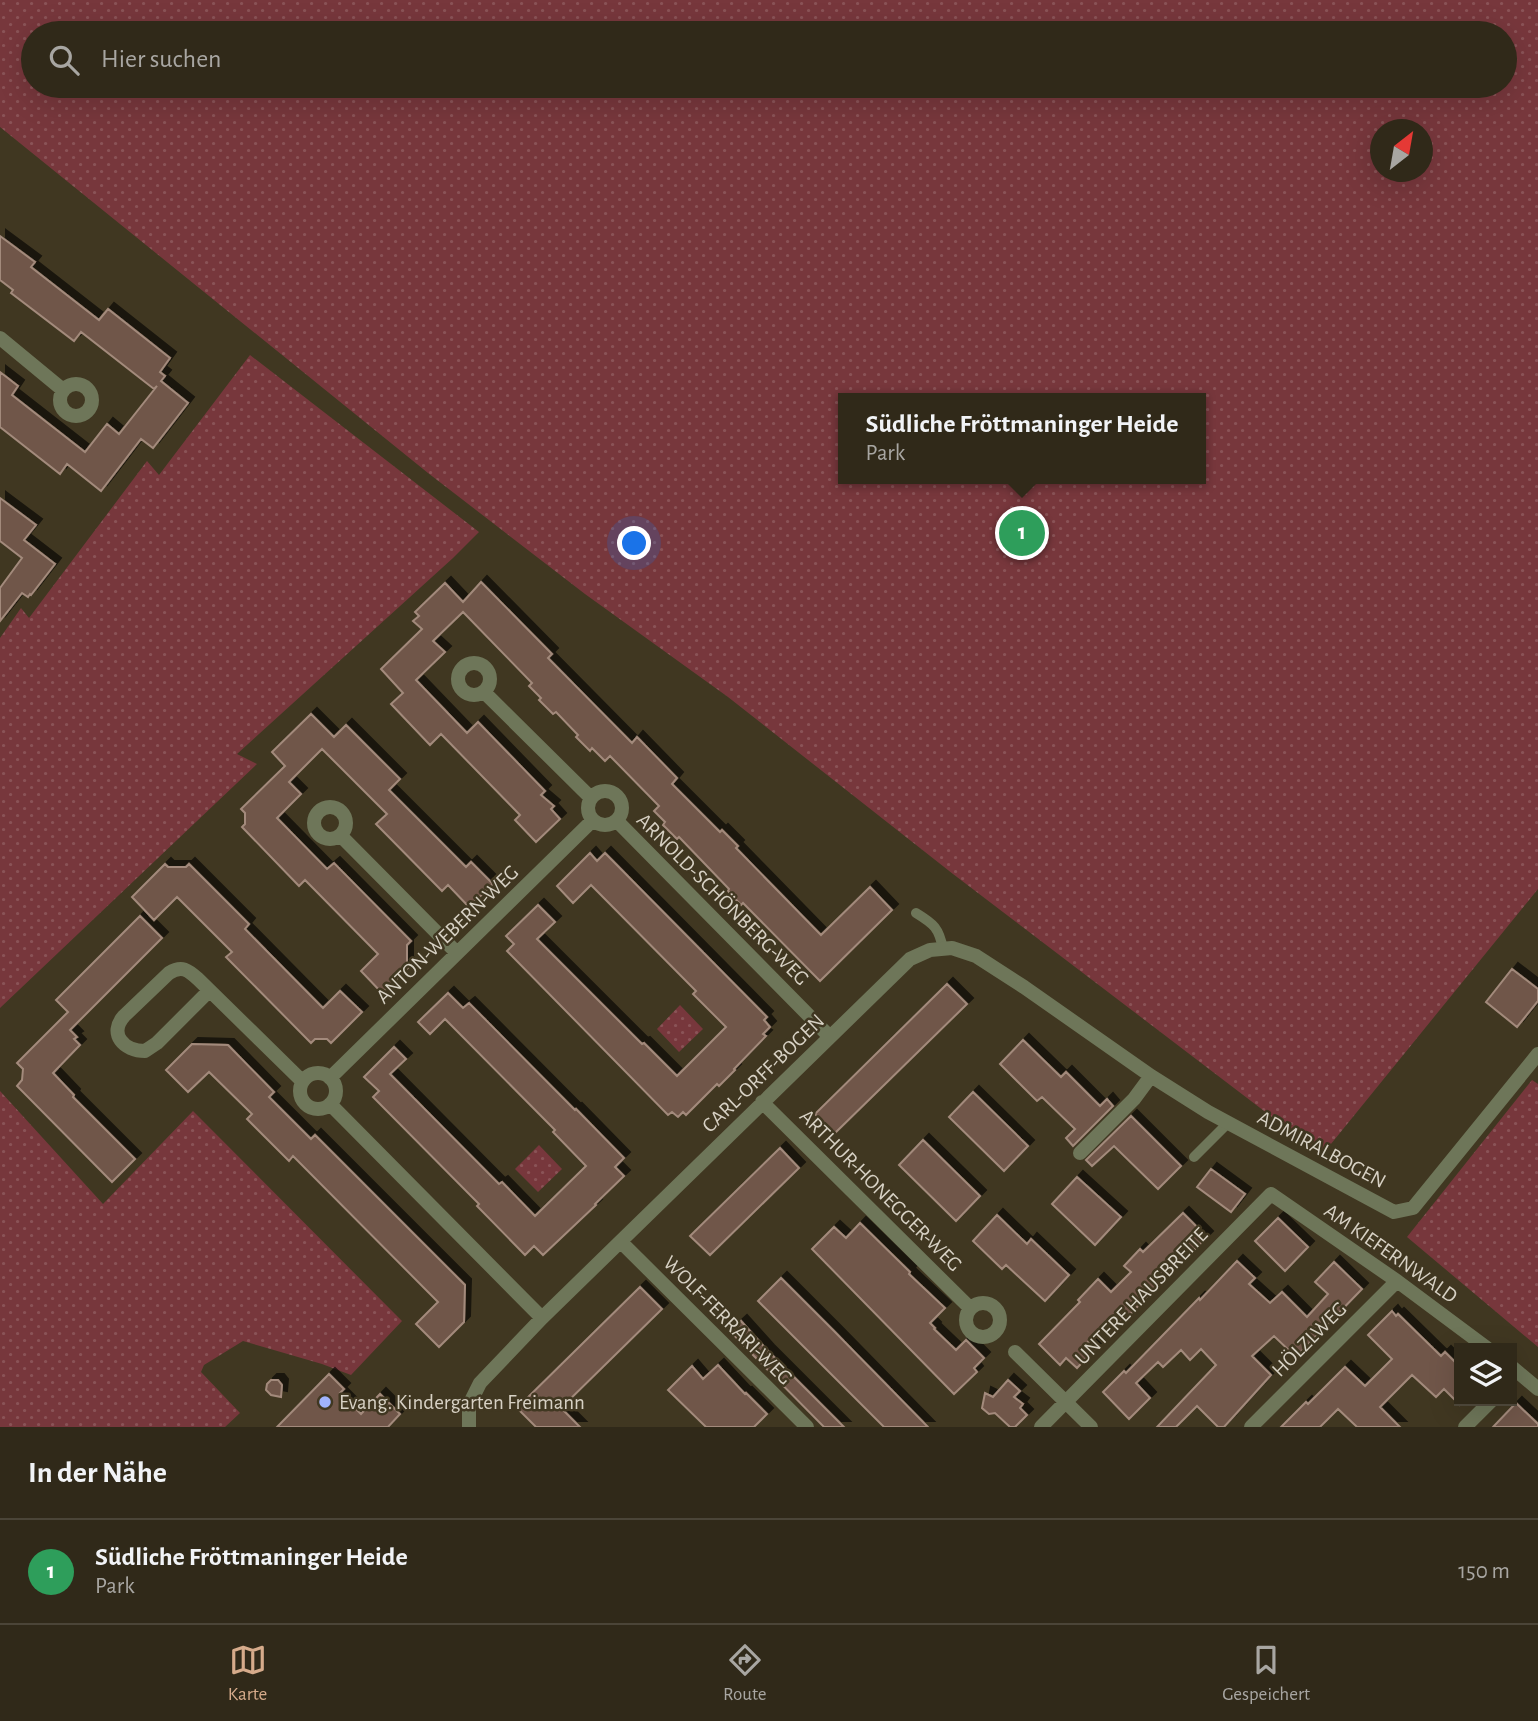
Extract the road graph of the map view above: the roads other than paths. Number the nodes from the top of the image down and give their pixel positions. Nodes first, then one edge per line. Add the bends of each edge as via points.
1 (0, 338) edge
2 (63, 390) dead end
3 (484, 692) dead end
4 (591, 798) junction
5 (593, 820) junction
6 (617, 821) junction
7 (341, 835) dead end
8 (916, 913) dead end
9 (943, 949) junction
10 (457, 953) junction
11 (209, 991) junction
12 (830, 1037) junction
13 (1536, 1059) edge
14 (1151, 1076) junction
15 (330, 1078) junction
16 (302, 1081) junction
17 (762, 1102) junction
18 (330, 1104) junction
19 (1227, 1123) junction
20 (1080, 1153) dead end
21 (1194, 1157) dead end
22 (1270, 1194) joint
23 (621, 1242) junction
24 (1397, 1281) junction
25 (970, 1308) dead end
26 (542, 1318) junction
27 (1480, 1343) edge
28 (1014, 1352) dead end
29 (1517, 1375) edge
30 (1538, 1390) edge
31 (1066, 1402) junction
32 (1486, 1406) edge
33 (469, 1427) edge
34 (807, 1427) edge
35 (1041, 1427) edge
36 (1091, 1427) edge
37 (1251, 1427) edge
38 (1465, 1427) edge

1 - 2 street
3 - 4 street
4 - 5 street via 588,810
4 - 6 street, ARNOLD-SCHÖNBERG-WEG via 600,792 616,796 622,805
5 - 6 street, ARNOLD-SCHÖNBERG-WEG via 602,825
5 - 10 street, ANTON-WEBERN-WEG
6 - 12 street, ARNOLD-SCHÖNBERG-WEG
7 - 10 street
8 - 9 lane via 934,925
9 - 12 street, CARL-ORFF-BOGEN via 910,960
9 - 14 street via 976,956
10 - 15 street, ANTON-WEBERN-WEG
11 - 11 street via 189,971 176,969 118,1023 119,1037 131,1048 145,1051
11 - 16 street
12 - 17 street, CARL-ORFF-BOGEN
13 - 19 street, ADMIRALBOGEN via 1413,1208 1394,1212
14 - 19 street, ADMIRALBOGEN
14 - 20 street
15 - 16 street via 315,1073
15 - 18 street via 336,1094
16 - 18 street via 304,1103 320,1109
17 - 23 street, CARL-ORFF-BOGEN
17 - 25 street, ARTHUR-HONEGGER-WEG
18 - 26 street
19 - 21 lane
22 - 24 street, AM KIEFERNWALD
22 - 31 street, UNTERE HAUSBREITE
23 - 26 street, CARL-ORFF-BOGEN
23 - 34 street, WOLF-FERRARI-WEG
24 - 27 street, AM KIEFERNWALD
24 - 37 street, HÖLZLWEG
26 - 33 street, CARL-ORFF-BOGEN via 480,1383 469,1405
28 - 31 street
29 - 30 street
31 - 35 street, UNTERE HAUSBREITE
31 - 36 street
32 - 38 street

